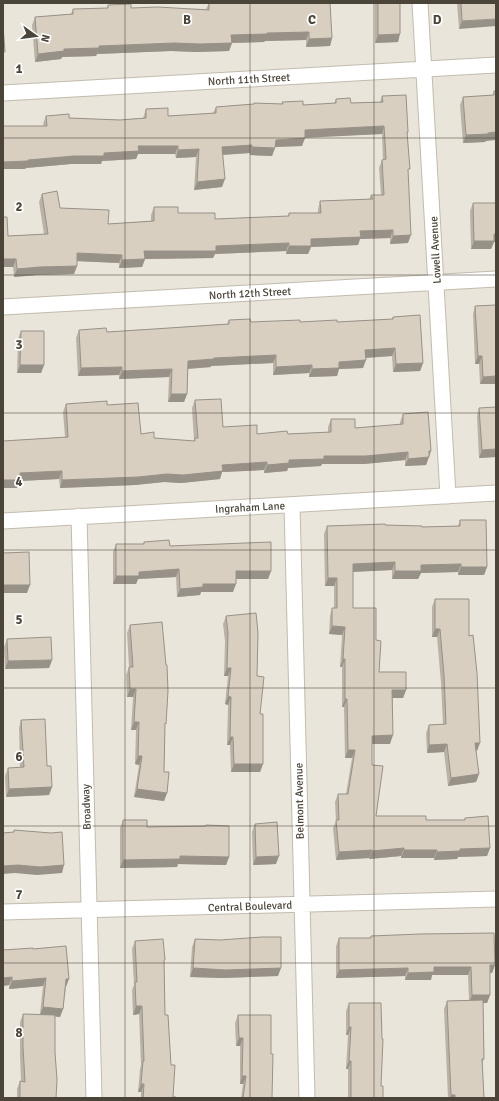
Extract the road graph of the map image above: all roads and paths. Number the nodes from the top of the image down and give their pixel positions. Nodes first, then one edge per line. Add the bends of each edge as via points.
1 (420, 3) edge
2 (496, 65) edge
3 (424, 69) junction
4 (3, 93) edge
5 (496, 279) edge
6 (437, 282) junction
7 (3, 307) edge
8 (496, 493) edge
9 (448, 496) junction
10 (292, 505) junction
11 (79, 516) junction
12 (3, 521) edge
13 (496, 899) edge
14 (302, 904) junction
15 (89, 910) junction
16 (3, 912) edge
17 (94, 1098) edge
18 (307, 1098) edge

1 - 3 street, Lowell Avenue
2 - 3 street, North 11th Street
3 - 4 street, North 11th Street
3 - 6 street, Lowell Avenue
5 - 6 street, North 12th Street
6 - 7 street, North 12th Street
6 - 9 street, Lowell Avenue
8 - 9 street, Ingraham Lane
9 - 10 street, Ingraham Lane
10 - 11 street, Ingraham Lane
10 - 14 street, Belmont Avenue
11 - 12 street, Ingraham Lane
11 - 15 street, Broadway
13 - 14 street, Central Boulevard
14 - 15 street, Central Boulevard
14 - 18 street, Belmont Avenue
15 - 16 street, Central Boulevard
15 - 17 street, Broadway

